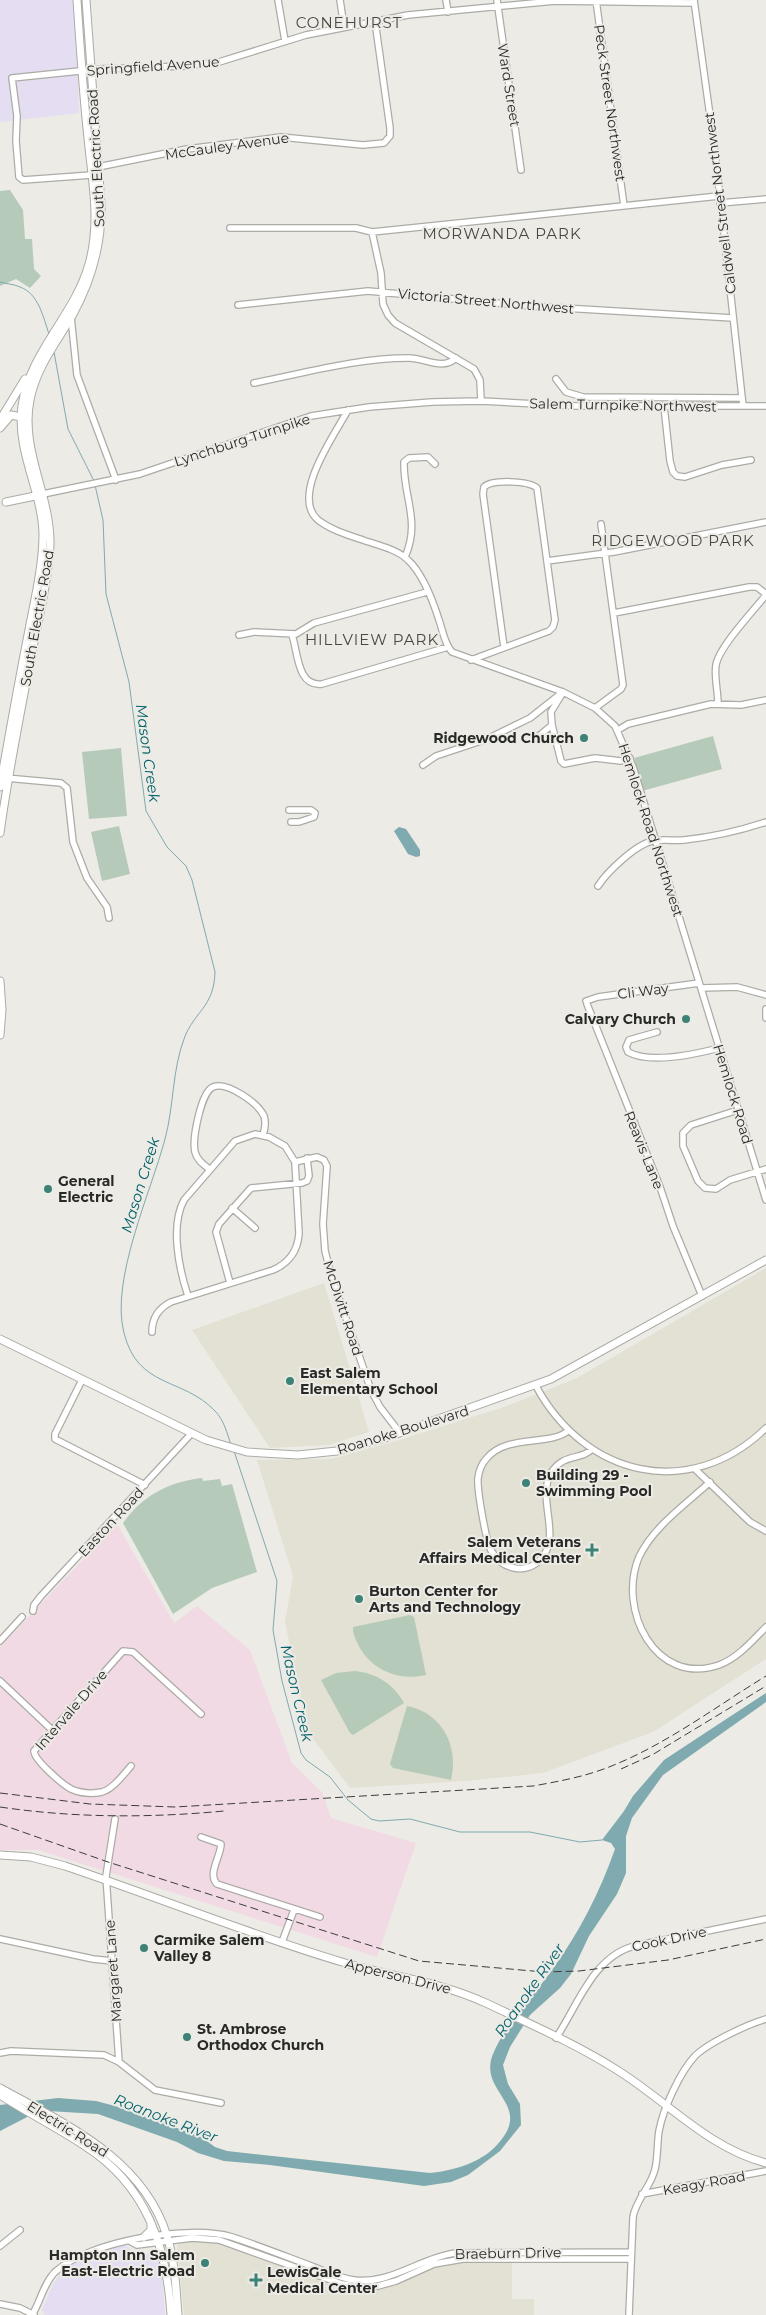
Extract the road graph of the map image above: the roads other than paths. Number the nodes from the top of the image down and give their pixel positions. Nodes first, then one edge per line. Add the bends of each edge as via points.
1 (77, 0) edge
2 (86, 0) edge
3 (278, 0) edge
4 (340, 0) edge
5 (446, 0) edge
6 (496, 0) edge
7 (596, 0) edge
8 (694, 2) edge
9 (498, 7) junction
10 (448, 12) junction
11 (375, 21) junction
12 (344, 28) junction
13 (285, 41) junction
14 (90, 69) junction
15 (82, 71) junction
16 (98, 167) junction
17 (521, 170) dead end
18 (92, 175) junction
19 (720, 196) junction
20 (766, 199) edge
21 (720, 203) junction
22 (624, 206) junction
23 (230, 228) dead end
24 (372, 232) junction
25 (383, 292) junction
26 (238, 305) dead end
27 (71, 318) junction
28 (734, 318) junction
29 (63, 323) junction
30 (44, 355) junction
31 (456, 358) junction
32 (34, 366) junction
33 (556, 379) dead end
34 (254, 383) dead end
35 (742, 398) junction
36 (481, 401) junction
37 (664, 406) junction
38 (743, 406) junction
39 (766, 406) edge
40 (348, 410) junction
41 (20, 417) junction
42 (0, 420) edge
43 (0, 428) edge
44 (751, 460) dead end
45 (435, 464) dead end
46 (116, 480) junction
47 (40, 495) junction
48 (6, 502) dead end
49 (766, 522) edge
50 (601, 524) dead end
51 (605, 553) junction
52 (405, 557) junction
53 (548, 561) junction
54 (427, 592) junction
55 (766, 594) edge
56 (614, 613) junction
57 (239, 635) dead end
58 (292, 635) junction
59 (448, 647) junction
60 (504, 647) junction
61 (471, 660) junction
62 (563, 692) junction
63 (766, 700) edge
64 (718, 704) junction
65 (594, 708) junction
66 (552, 725) junction
67 (618, 730) junction
68 (535, 739) dead end
69 (630, 758) junction
70 (423, 765) dead end
71 (5, 777) junction
72 (0, 787) edge
73 (289, 810) dead end
74 (291, 822) dead end
75 (766, 822) edge
76 (0, 833) edge
77 (655, 841) junction
78 (598, 886) dead end
79 (109, 918) dead end
80 (0, 981) edge
81 (700, 985) junction
82 (766, 994) edge
83 (587, 1003) joint
84 (766, 1010) edge
85 (766, 1018) edge
86 (657, 1032) dead end
87 (0, 1035) edge
88 (719, 1048) junction
89 (738, 1110) junction
90 (263, 1135) junction
91 (307, 1158) junction
92 (295, 1162) junction
93 (209, 1169) junction
94 (766, 1169) edge
95 (757, 1172) junction
96 (297, 1183) junction
97 (766, 1200) edge
98 (232, 1208) junction
99 (255, 1228) dead end
100 (766, 1260) edge
101 (230, 1283) junction
102 (188, 1296) junction
103 (702, 1296) junction
104 (152, 1332) dead end
105 (0, 1338) edge
106 (82, 1380) junction
107 (536, 1386) junction
108 (766, 1428) edge
109 (568, 1431) junction
110 (400, 1433) junction
111 (191, 1434) junction
112 (592, 1449) junction
113 (695, 1470) junction
114 (710, 1482) junction
115 (145, 1485) junction
116 (766, 1530) edge
117 (33, 1611) dead end
118 (22, 1617) dead end
119 (766, 1627) edge
120 (0, 1641) edge
121 (0, 1681) edge
122 (201, 1714) dead end
123 (51, 1729) junction
124 (131, 1766) dead end
125 (115, 1819) dead end
126 (201, 1837) dead end
127 (0, 1855) edge
128 (107, 1880) junction
129 (294, 1910) junction
130 (320, 1917) dead end
131 (766, 1919) edge
132 (0, 1939) edge
133 (282, 1942) junction
134 (112, 1961) junction
135 (766, 2019) edge
136 (556, 2038) junction
137 (0, 2053) edge
138 (119, 2062) junction
139 (0, 2088) edge
140 (0, 2096) edge
141 (221, 2104) dead end
142 (667, 2106) junction
143 (766, 2163) edge
144 (766, 2172) edge
145 (642, 2194) junction
146 (151, 2223) junction
147 (20, 2230) dead end
148 (144, 2237) junction
149 (167, 2238) junction
150 (158, 2239) junction
151 (130, 2241) junction
152 (0, 2246) edge
153 (630, 2252) junction
154 (268, 2254) junction
155 (630, 2259) junction
156 (0, 2304) edge
157 (33, 2315) edge
158 (171, 2315) edge
159 (178, 2315) edge
160 (629, 2315) edge

1 - 15 main road, South Electric Road
2 - 14 main road, South Electric Road
3 - 13 street
4 - 12 street
5 - 10 street
6 - 9 street, Ward Street
7 - 8 street, Springfield Avenue
7 - 9 street, Springfield Avenue
7 - 22 street, Peck Street Northwest
8 - 19 street, Caldwell Street Northwest
9 - 10 street, Springfield Avenue
9 - 17 street, Ward Street
10 - 11 street, Springfield Avenue
11 - 12 street, Springfield Avenue
11 - 16 street, McCauley Avenue via 390,128 386,141 363,144 281,137 187,149
12 - 13 street, Springfield Avenue
13 - 14 street, Springfield Avenue via 220,62
14 - 15 street, Springfield Avenue
14 - 16 main road, South Electric Road
15 - 18 main road, South Electric Road
15 - 18 street, Springfield Avenue via 12,78 19,177 24,180
16 - 27 main road, South Electric Road via 99,246 92,274
18 - 29 main road, South Electric Road via 96,225 93,250
19 - 21 street, Caldwell Street Northwest
19 - 22 street
20 - 21 street
21 - 28 street, Caldwell Street Northwest
22 - 24 street
23 - 24 street via 356,228
24 - 25 street
25 - 26 street, Victoria Street Northwest via 357,291
25 - 28 street, Victoria Street Northwest via 554,308
25 - 31 street via 383,304 391,320
27 - 29 main road, South Electric Road
27 - 46 street via 77,375
28 - 35 street, Caldwell Street Northwest
29 - 30 main road, South Electric Road
30 - 32 main road, South Electric Road
30 - 47 main road, South Electric Road via 33,387 28,421
31 - 34 street via 446,363 410,358 336,366
31 - 36 street via 474,369
32 - 41 main road, South Electric Road
32 - 42 main road
33 - 35 street via 566,392 583,397
35 - 38 street, Caldwell Street Northwest
36 - 37 street, Salem Turnpike Northwest via 563,406
36 - 40 street, Lynchburg Turnpike
37 - 38 street, Salem Turnpike Northwest
37 - 44 street via 670,461 673,472 678,476
38 - 39 street, Salem Turnpike Northwest
40 - 46 street, Lynchburg Turnpike via 292,422
40 - 52 street via 315,471 310,488 310,507 318,520 335,529
41 - 43 main road via 11,415
41 - 47 main road, South Electric Road via 22,444
45 - 52 street via 428,457 409,458 404,462 413,522
46 - 47 street, Lynchburg Turnpike
47 - 48 main road, Lynchburg Turnpike
47 - 71 main road, South Electric Road via 49,525 48,558
49 - 51 street
50 - 51 street
51 - 53 street
51 - 56 street
52 - 54 street
53 - 60 street via 555,620 553,627
53 - 60 street via 537,488 528,483 489,483 483,490
54 - 58 street via 314,623
54 - 59 street
55 - 56 street via 758,587 749,587
55 - 64 street via 717,660
56 - 65 street via 623,685
57 - 58 street via 254,632
58 - 59 street via 303,675 314,684
59 - 61 street, Hemlock Road Northwest
60 - 61 street
61 - 62 street, Hemlock Road Northwest
62 - 65 street, Hemlock Road Northwest
62 - 66 street via 551,712
62 - 70 street via 530,718 487,739 436,756
63 - 64 street via 741,705
64 - 67 street via 628,724
65 - 67 street, Hemlock Road Northwest via 611,720
66 - 68 street
66 - 69 street via 564,764 595,758 620,761
67 - 69 street, Hemlock Road Northwest
69 - 77 street, Hemlock Road Northwest
71 - 72 main road, South Electric Road
71 - 76 main road, South Electric Road
71 - 79 street via 61,783 67,788 73,842 88,878 107,907
73 - 74 street via 311,810 315,813 314,817
75 - 77 street via 707,837
77 - 78 street via 647,843 607,873
77 - 81 street, Hemlock Road Northwest
80 - 87 main road
81 - 82 street, Cli Way via 737,987
81 - 83 street, Cli Way via 598,997
81 - 88 street, Hemlock Road
83 - 103 street, Reavis Lane
84 - 85 street
86 - 88 street via 629,1040 628,1052 640,1056 673,1056
88 - 89 street, Hemlock Road
89 - 95 street, Hemlock Road
89 - 95 street via 690,1125 683,1133 682,1143 698,1181 705,1188 716,1189 730,1180
90 - 92 street via 285,1146
90 - 93 street via 248,1136 235,1142
90 - 93 street via 265,1120 260,1109 227,1086 209,1089 203,1098 194,1145 198,1158
91 - 92 street
91 - 96 street via 307,1181
91 - 110 street, McDivitt Road via 320,1158 327,1166 323,1224 328,1264 371,1390
92 - 96 street
93 - 102 street via 186,1196 177,1218 180,1266
94 - 95 street
95 - 97 street, Hemlock Road
96 - 98 street via 255,1186
96 - 101 street via 299,1233 292,1255 277,1268
98 - 99 street
98 - 101 street via 216,1232
100 - 103 main road, Roanoke Boulevard
101 - 102 street
102 - 104 street via 162,1308 155,1317
103 - 107 main road, Roanoke Boulevard
105 - 106 main road, Roanoke Boulevard
106 - 111 main road, Roanoke Boulevard
106 - 115 street via 55,1439
107 - 109 street via 552,1413
107 - 110 main road, Roanoke Boulevard
108 - 113 street via 750,1444
109 - 112 street
109 - 112 street via 500,1447 482,1465 478,1478 480,1496 489,1548 498,1561 519,1569 540,1560 549,1539 549,1477 566,1458 589,1453
110 - 111 main road, Roanoke Boulevard via 326,1453 291,1455 246,1452
111 - 115 street, Easton Road
112 - 113 street via 610,1460 642,1469
113 - 114 street
114 - 116 street via 750,1522
114 - 119 street via 663,1525 640,1555 632,1588 638,1623 650,1644 663,1656 683,1666 698,1668 733,1658
115 - 117 street, Easton Road via 34,1605
118 - 120 street
121 - 123 street
122 - 123 street, Intervale Drive via 133,1652 127,1651 120,1653
123 - 124 street, Intervale Drive via 35,1748 34,1756 70,1788 103,1792
125 - 128 street, Margaret Lane
126 - 129 street via 221,1844 212,1877 217,1884
127 - 128 main road, Apperson Drive via 39,1858
128 - 133 main road, Apperson Drive
128 - 134 street, Margaret Lane
129 - 130 street
129 - 133 street
131 - 136 street, Cook Drive via 634,1946 619,1952 599,1967
132 - 134 street
133 - 136 main road, Apperson Drive via 342,1962 444,1987
134 - 138 street, Margaret Lane
135 - 142 street, Keagy Road via 746,2026 694,2057
136 - 142 main road, Apperson Drive via 617,2070
137 - 138 street via 96,2054
138 - 141 street via 155,2090
139 - 149 main road, Electric Road via 100,2146 132,2175 150,2198
140 - 146 main road, Electric Road via 94,2152 140,2199
142 - 143 main road, Apperson Drive via 726,2148
142 - 145 street, Keagy Road via 659,2130 655,2168
144 - 145 street, Keagy Road
145 - 153 street, Keagy Road via 634,2209
146 - 148 main road via 151,2230
146 - 150 main road, Electric Road
147 - 152 street
148 - 150 street, Braeburn Drive
148 - 151 street, Braeburn Drive
149 - 150 street, Braeburn Drive
149 - 154 street, Braeburn Drive via 220,2237
149 - 159 main road, Electric Road via 176,2276
150 - 151 street, Braeburn Drive via 137,2245
150 - 158 main road, Electric Road via 168,2274
151 - 157 street, Braeburn Drive via 106,2247 62,2266 46,2284
153 - 154 street, Braeburn Drive via 455,2253 369,2281 338,2276
153 - 155 street, Keagy Road
154 - 155 street, Braeburn Drive via 342,2284 360,2287 388,2283 434,2264 463,2258
155 - 160 street, Keagy Road
156 - 157 street via 20,2308

